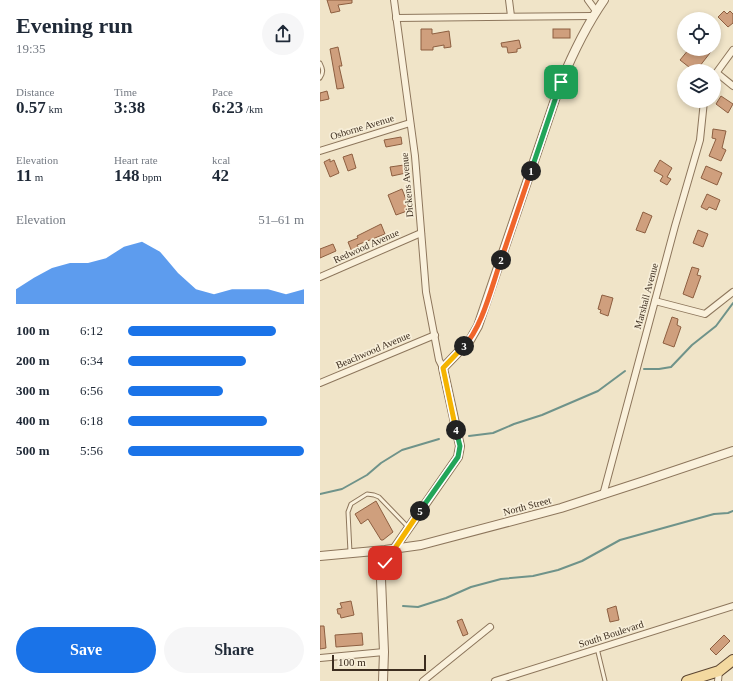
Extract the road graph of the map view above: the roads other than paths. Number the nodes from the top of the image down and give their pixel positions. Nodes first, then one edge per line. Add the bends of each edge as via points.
1 (394, 0) edge
2 (510, 0) edge
3 (588, 0) edge
4 (604, 0) edge
5 (595, 13) junction
6 (511, 16) junction
7 (396, 18) junction
8 (733, 50) edge
9 (320, 63) edge
10 (721, 66) edge
11 (320, 78) edge
12 (721, 78) edge
13 (733, 86) edge
14 (703, 108) edge
15 (410, 124) junction
16 (320, 151) edge
17 (421, 233) junction
18 (320, 277) edge
19 (733, 292) edge
20 (655, 301) junction
21 (435, 335) junction
22 (443, 368) junction
23 (320, 383) edge
24 (733, 450) edge
25 (603, 495) junction
26 (408, 528) junction
27 (394, 549) junction
28 (350, 553) junction
29 (320, 556) edge
30 (733, 606) edge
31 (490, 627) dead end
32 (597, 648) junction
33 (384, 652) junction
34 (320, 658) edge
35 (733, 660) edge
36 (718, 676) edge
37 (383, 681) edge
38 (423, 681) edge
39 (495, 681) edge
40 (605, 681) edge
41 (687, 681) edge

1 - 7 street, Dickens Avenue
2 - 6 street
3 - 5 street
4 - 5 street
5 - 6 street
5 - 22 street via 561,82 478,326 470,340
6 - 7 street
7 - 15 street, Dickens Avenue
8 - 10 street
9 - 11 lane via 323,72
12 - 13 street
14 - 20 street, Marshall Avenue via 700,140
15 - 16 street, Osborne Avenue
15 - 17 street, Dickens Avenue
17 - 18 street, Redwood Avenue
17 - 21 street, Dickens Avenue via 426,292
19 - 20 street via 705,314
20 - 25 street, Marshall Avenue
21 - 22 street, Dickens Avenue via 439,360
21 - 23 street, Beachwood Avenue
22 - 26 street via 460,446 458,457
24 - 25 street, North Street
25 - 27 street, North Street via 421,545
26 - 27 street
26 - 28 lane via 380,498 366,494 350,504
27 - 28 street, North Street
27 - 33 street via 385,563 381,579
28 - 29 street, North Street
30 - 32 street, South Boulevard
31 - 38 street
32 - 39 street, South Boulevard
32 - 40 lane
33 - 34 street
33 - 37 street
35 - 36 main road
36 - 41 main road

